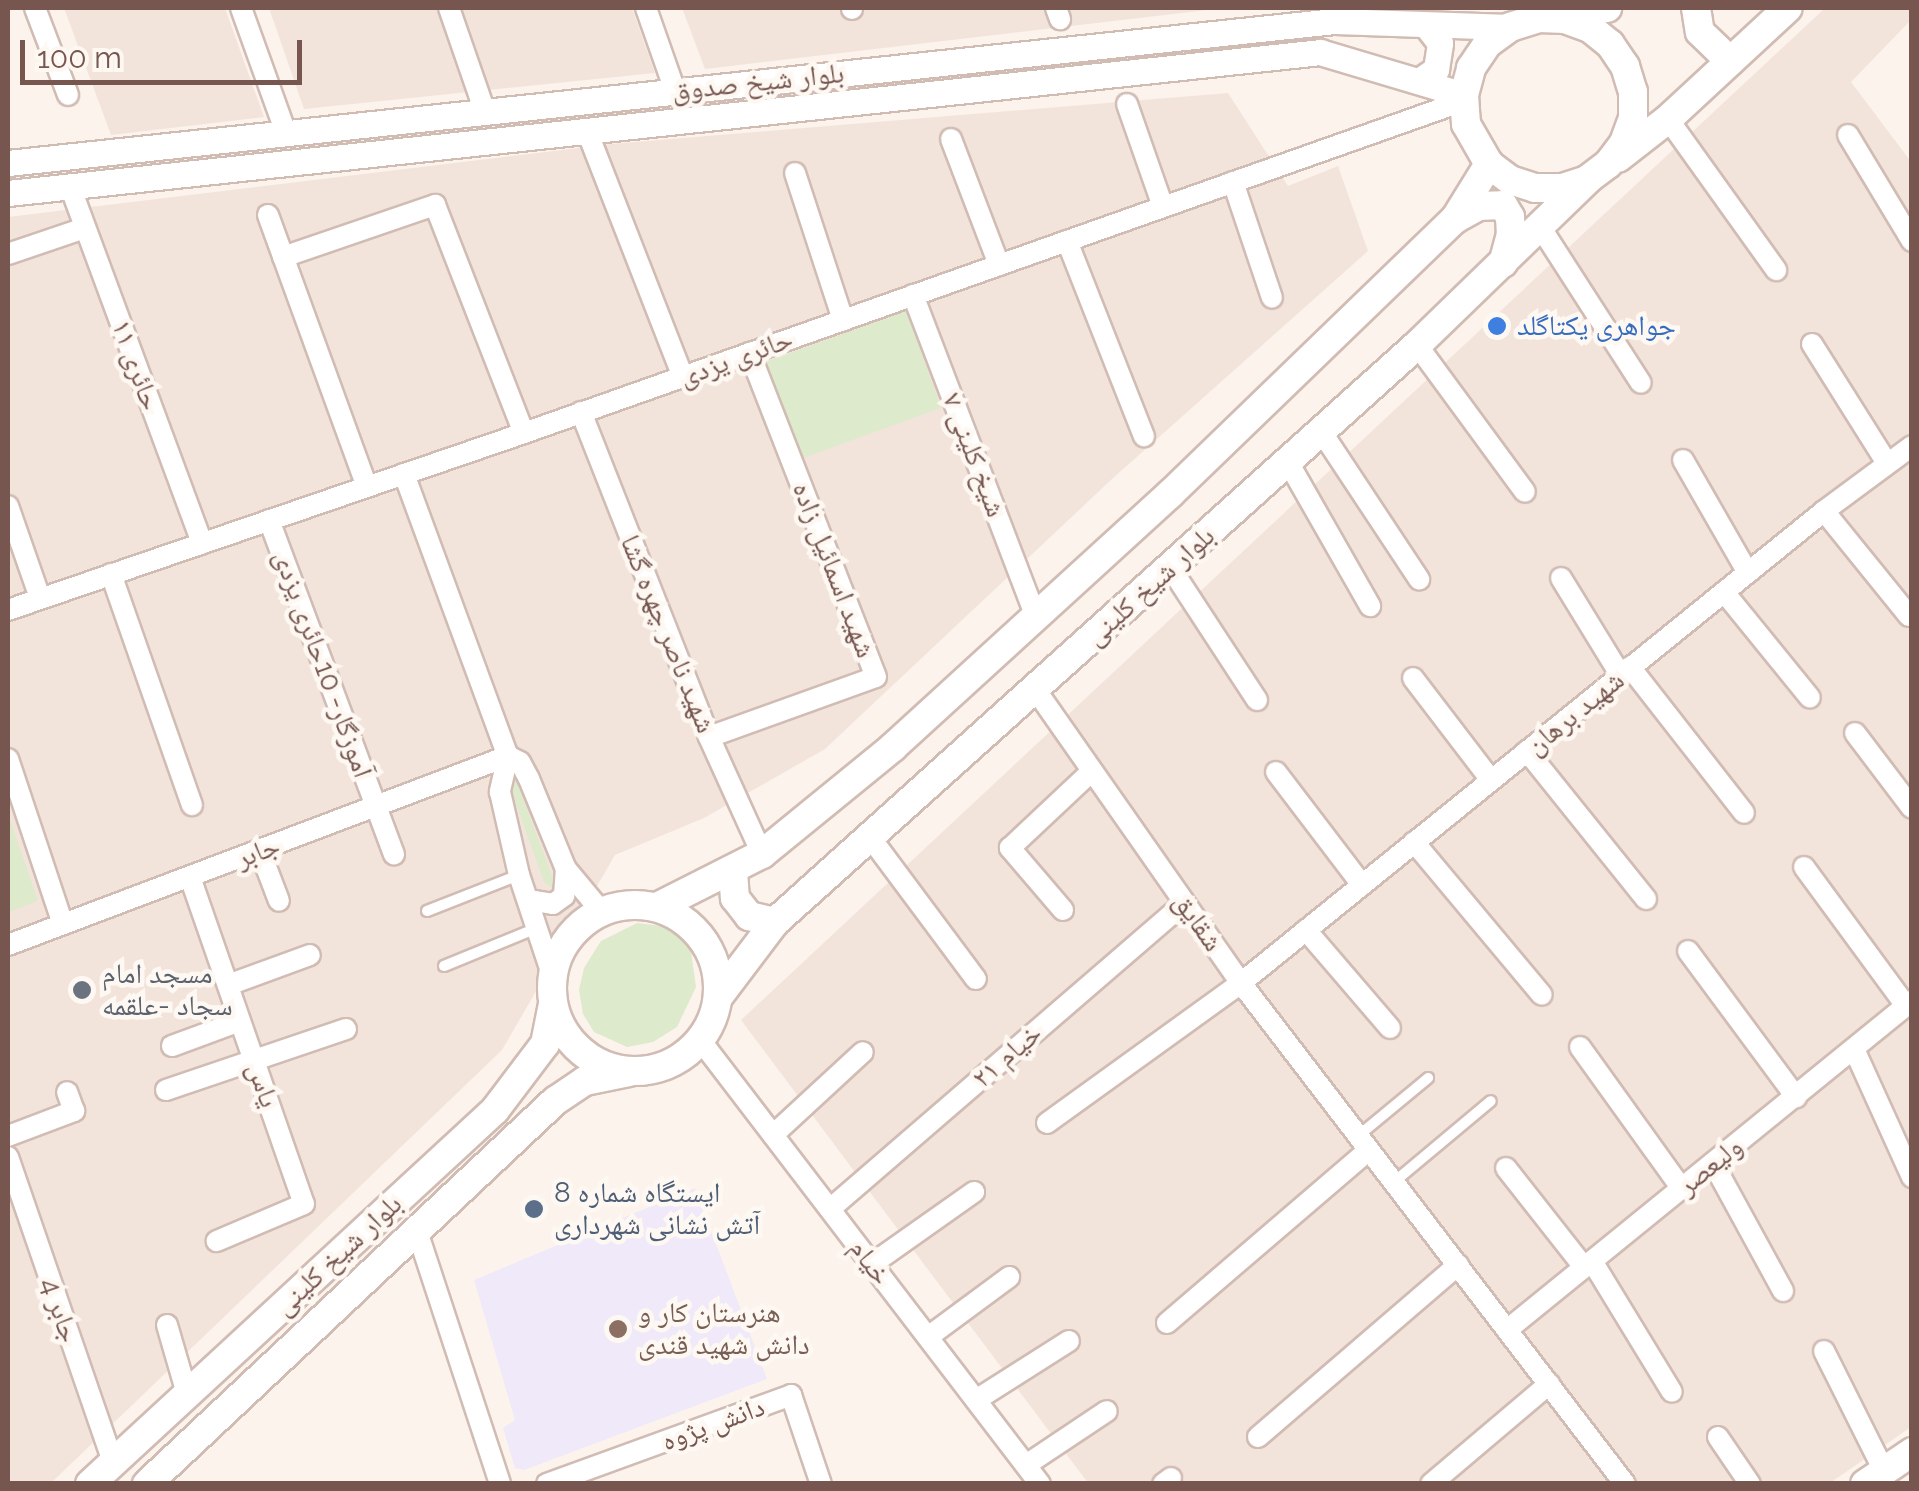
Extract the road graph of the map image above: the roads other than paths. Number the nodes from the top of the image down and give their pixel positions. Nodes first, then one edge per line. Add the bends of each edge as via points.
1 (36, 8) edge
2 (241, 8) edge
3 (449, 8) edge
4 (646, 8) edge
5 (1607, 8) edge
6 (1696, 8) edge
7 (1788, 8) edge
8 (1505, 17) edge
9 (1273, 18) edge
10 (1538, 18) junction
11 (1426, 25) junction
12 (1730, 61) junction
13 (1419, 81) junction
14 (675, 92) junction
15 (68, 96) dead end
16 (1464, 98) junction
17 (1128, 104) dead end
18 (485, 112) junction
19 (1668, 119) junction
20 (586, 131) junction
21 (286, 133) junction
22 (1848, 135) dead end
23 (951, 138) dead end
24 (8, 162) edge
25 (1489, 164) junction
26 (1598, 172) junction
27 (794, 174) dead end
28 (1234, 182) junction
29 (70, 186) junction
30 (8, 193) edge
31 (1163, 208) junction
32 (268, 215) dead end
33 (1455, 218) junction
34 (85, 228) junction
35 (1541, 228) junction
36 (1068, 241) junction
37 (1912, 241) edge
38 (8, 254) edge
39 (283, 258) junction
40 (1503, 263) junction
41 (998, 264) junction
42 (1776, 270) dead end
43 (914, 295) junction
44 (1272, 298) dead end
45 (843, 320) junction
46 (1812, 344) dead end
47 (1417, 345) junction
48 (750, 353) junction
49 (683, 376) junction
50 (1641, 383) dead end
51 (581, 412) junction
52 (1322, 432) junction
53 (524, 433) junction
54 (1144, 436) dead end
55 (1912, 446) edge
56 (1683, 460) dead end
57 (1288, 462) junction
58 (1887, 463) junction
59 (404, 474) junction
60 (367, 487) junction
61 (1525, 492) dead end
62 (8, 506) edge
63 (1824, 511) junction
64 (269, 520) junction
65 (202, 543) junction
66 (1170, 567) junction
67 (1748, 572) junction
68 (112, 574) junction
69 (1560, 578) dead end
70 (1419, 579) dead end
71 (1724, 592) junction
72 (40, 598) junction
73 (1370, 606) dead end
74 (8, 610) edge
75 (1035, 616) junction
76 (1909, 616) edge
77 (1626, 672) junction
78 (1413, 678) dead end
79 (1035, 689) junction
80 (1810, 698) dead end
81 (1257, 700) dead end
82 (1856, 733) dead end
83 (708, 737) junction
84 (1527, 751) junction
85 (508, 756) junction
86 (8, 759) edge
87 (1092, 771) junction
88 (1276, 772) dead end
89 (1492, 780) junction
90 (192, 804) dead end
91 (1912, 808) edge
92 (376, 809) junction
93 (1744, 813) dead end
94 (870, 837) junction
95 (1414, 842) junction
96 (260, 852) junction
97 (394, 854) dead end
98 (762, 854) junction
99 (1804, 867) dead end
100 (566, 869) junction
101 (733, 871) junction
102 (519, 875) junction
103 (190, 877) junction
104 (1362, 885) junction
105 (1646, 898) dead end
106 (528, 900) junction
107 (279, 901) dead end
108 (1184, 902) junction
109 (658, 907) junction
110 (1063, 910) dead end
111 (427, 911) dead end
112 (602, 911) junction
113 (775, 922) junction
114 (64, 924) junction
115 (536, 928) junction
116 (1306, 930) junction
117 (8, 944) edge
118 (1688, 951) dead end
119 (310, 955) dead end
120 (444, 966) dead end
121 (976, 979) dead end
122 (1241, 983) junction
123 (228, 985) junction
124 (553, 991) junction
125 (1542, 995) dead end
126 (718, 996) junction
127 (1909, 1004) edge
128 (240, 1021) junction
129 (1390, 1028) dead end
130 (346, 1029) dead end
131 (700, 1041) junction
132 (172, 1046) dead end
133 (1580, 1047) dead end
134 (1854, 1049) junction
135 (864, 1052) dead end
136 (254, 1059) junction
137 (629, 1072) junction
138 (1428, 1078) dead end
139 (166, 1090) dead end
140 (68, 1092) dead end
141 (1796, 1097) junction
142 (1492, 1100) dead end
143 (1047, 1123) dead end
144 (773, 1135) junction
145 (8, 1136) edge
146 (1364, 1143) junction
147 (8, 1157) edge
148 (1714, 1163) junction
149 (1506, 1168) dead end
150 (1912, 1177) edge
151 (1394, 1182) junction
152 (1682, 1189) junction
153 (974, 1192) dead end
154 (398, 1199) junction
155 (830, 1209) junction
156 (417, 1231) junction
157 (217, 1241) dead end
158 (872, 1264) junction
159 (1588, 1264) junction
160 (1458, 1266) junction
161 (1010, 1277) dead end
162 (1783, 1291) dead end
163 (1167, 1323) dead end
164 (167, 1325) dead end
165 (1507, 1330) junction
166 (928, 1337) junction
167 (1068, 1341) dead end
168 (1824, 1351) dead end
169 (1549, 1384) junction
170 (1672, 1392) dead end
171 (187, 1394) junction
172 (976, 1400) junction
173 (1107, 1412) dead end
174 (1258, 1437) dead end
175 (1718, 1437) dead end
176 (1912, 1452) edge
177 (113, 1462) junction
178 (1026, 1465) junction
179 (1874, 1477) edge
180 (90, 1484) edge
181 (147, 1484) edge
182 (500, 1484) edge
183 (546, 1484) edge
184 (821, 1484) edge
185 (1040, 1484) edge
186 (1431, 1484) edge
187 (1626, 1484) edge
188 (1750, 1484) edge

1 - 15 street
2 - 21 street
3 - 18 street
4 - 14 street
5 - 10 main road
6 - 12 main road via 1700,32
7 - 12 main road, بلوار شیخ کلینی
8 - 10 main road
8 - 11 street, بلوار شیخ صدوق
8 - 16 main road via 1471,68
9 - 11 street, بلوار شیخ صدوق
9 - 14 street, بلوار شیخ صدوق
10 - 26 main road via 1590,28 1626,66 1633,118 1624,143
11 - 13 street via 1440,43 1436,69
12 - 19 main road, بلوار شیخ کلینی
13 - 16 street, بلوار شیخ صدوق
13 - 20 street, بلوار شیخ صدوق via 1320,52
14 - 18 street, بلوار شیخ صدوق
16 - 25 main road via 1470,135
16 - 28 street, حائری یزدی
17 - 31 street
18 - 21 street, بلوار شیخ صدوق
19 - 26 main road, بلوار شیخ کلینی
19 - 42 street
20 - 29 street, بلوار شیخ صدوق
20 - 49 street
21 - 24 street, بلوار شیخ صدوق
22 - 37 street
23 - 41 street
25 - 26 main road via 1535,188 1562,188
25 - 33 main road, بلوار شیخ کلینی
26 - 35 main road, بلوار شیخ کلینی
27 - 45 street
28 - 31 street, حائری یزدی
28 - 44 street
29 - 30 street, بلوار شیخ صدوق
29 - 34 street, حائری ۱۱
31 - 36 street, حائری یزدی
32 - 39 street
33 - 40 main road via 1478,206 1503,206 1511,234
33 - 75 main road, بلوار شیخ کلینی
34 - 38 street
34 - 65 street, حائری ۱۱
35 - 40 main road, بلوار شیخ کلینی
35 - 50 street
36 - 41 street, حائری یزدی
36 - 54 street
39 - 53 street via 435,204
39 - 60 street
40 - 47 main road, بلوار شیخ کلینی
41 - 43 street, حائری یزدی
43 - 45 street, حائری یزدی
43 - 75 street, شیخ کلینی ۷
45 - 48 street, حائری یزدی
46 - 58 street
47 - 52 main road, بلوار شیخ کلینی
47 - 61 street
48 - 49 street, حائری یزدی
48 - 83 street, شهید اسمائیل زاده via 876,677
49 - 51 street, حائری یزدی
51 - 53 street, حائری یزدی
51 - 83 street, شهید ناصر چهره گشا
52 - 57 main road, بلوار شیخ کلینی
52 - 70 street
53 - 59 street, حائری یزدی
55 - 58 street, شهید برهان
56 - 67 street
57 - 66 main road, بلوار شیخ کلینی
57 - 73 street
58 - 63 street, شهید برهان
59 - 60 street, حائری یزدی
59 - 85 street
60 - 64 street, حائری یزدی
62 - 72 street
63 - 67 street, شهید برهان
63 - 76 street
64 - 65 street, حائری یزدی
64 - 92 street, آموزگار- 10حائری یزدی
65 - 68 street, حائری یزدی
66 - 79 main road, بلوار شیخ کلینی
66 - 81 street
67 - 71 street, شهید برهان
68 - 72 street, حائری یزدی
68 - 90 street
69 - 77 street
71 - 77 street, شهید برهان
71 - 80 street
72 - 74 street, حائری یزدی
75 - 98 main road, بلوار شیخ کلینی via 893,747
77 - 84 street, شهید برهان
77 - 93 street
78 - 89 street
79 - 87 street, شقایق
79 - 94 main road, بلوار شیخ کلینی
82 - 91 street
83 - 98 street, شهید ناصر چهره گشا
84 - 89 street, شهید برهان
84 - 105 street
85 - 92 street, جابر
85 - 100 street via 529,779
85 - 102 street via 500,792
86 - 114 street
87 - 108 street, شقایق
87 - 110 street via 1010,848
88 - 104 street
89 - 95 street, شهید برهان
92 - 96 street, جابر
92 - 97 street, آموزگار- 10حائری یزدی
94 - 113 main road, بلوار شیخ کلینی
94 - 121 street
95 - 104 street, شهید برهان
95 - 125 street
96 - 103 street, جابر
96 - 107 street
98 - 101 main road, بلوار شیخ کلینی
99 - 127 street
100 - 106 street via 564,896 553,904
100 - 112 street
101 - 109 main road, بلوار شیخ کلینی
101 - 113 main road via 735,898 748,916
102 - 106 street
102 - 111 lane
103 - 114 street, جابر
103 - 123 street, یاس
104 - 116 street, شهید برهان
106 - 115 street
108 - 122 street, شقایق
108 - 155 street, خیام ۲۱
109 - 112 main road via 629,904
109 - 126 main road via 685,920 706,943 718,972
112 - 124 main road via 570,938
113 - 126 main road, بلوار شیخ کلینی
114 - 117 street, جابر
115 - 120 lane
115 - 124 street
116 - 122 street, شهید برهان
116 - 129 street
118 - 141 street
119 - 123 street
122 - 143 street, شهید برهان
122 - 146 street, شقایق
123 - 128 street, یاس
124 - 137 main road via 563,1030 580,1051
124 - 154 main road, بلوار شیخ کلینی via 545,1044 495,1110
126 - 131 main road
127 - 134 street, ولیعصر
128 - 132 street
128 - 136 street, یاس
130 - 136 street
131 - 137 main road via 656,1070
131 - 144 street, خیام
133 - 152 street
134 - 141 street, ولیعصر
134 - 150 street
135 - 144 street
136 - 139 street
136 - 157 street, یاس via 304,1204
137 - 156 main road, بلوار شیخ کلینی via 585,1081 555,1101
138 - 146 lane
140 - 145 street via 74,1111
141 - 148 street, ولیعصر
142 - 151 lane
144 - 155 street, خیام
146 - 151 street, شقایق
146 - 163 street
147 - 177 street, جابر 4
148 - 152 street, ولیعصر
148 - 162 street
149 - 159 street
151 - 160 street, شقایق
152 - 159 street, ولیعصر
153 - 158 street
154 - 156 main road
154 - 171 main road, بلوار شیخ کلینی
155 - 158 street, خیام
156 - 181 main road, بلوار شیخ کلینی
156 - 182 street
158 - 166 street, خیام
159 - 165 street, ولیعصر
159 - 170 street
160 - 165 street, شقایق
160 - 174 street
161 - 166 street
164 - 171 street
165 - 169 street, شقایق
166 - 172 street, خیام
167 - 172 street
168 - 179 street
169 - 186 street
169 - 187 street, شقایق
171 - 177 main road, بلوار شیخ کلینی
172 - 178 street, خیام
173 - 178 street
175 - 188 street
176 - 179 main road
177 - 180 main road, بلوار شیخ کلینی
178 - 185 street, خیام
183 - 184 street, دانش پژوه via 792,1395

